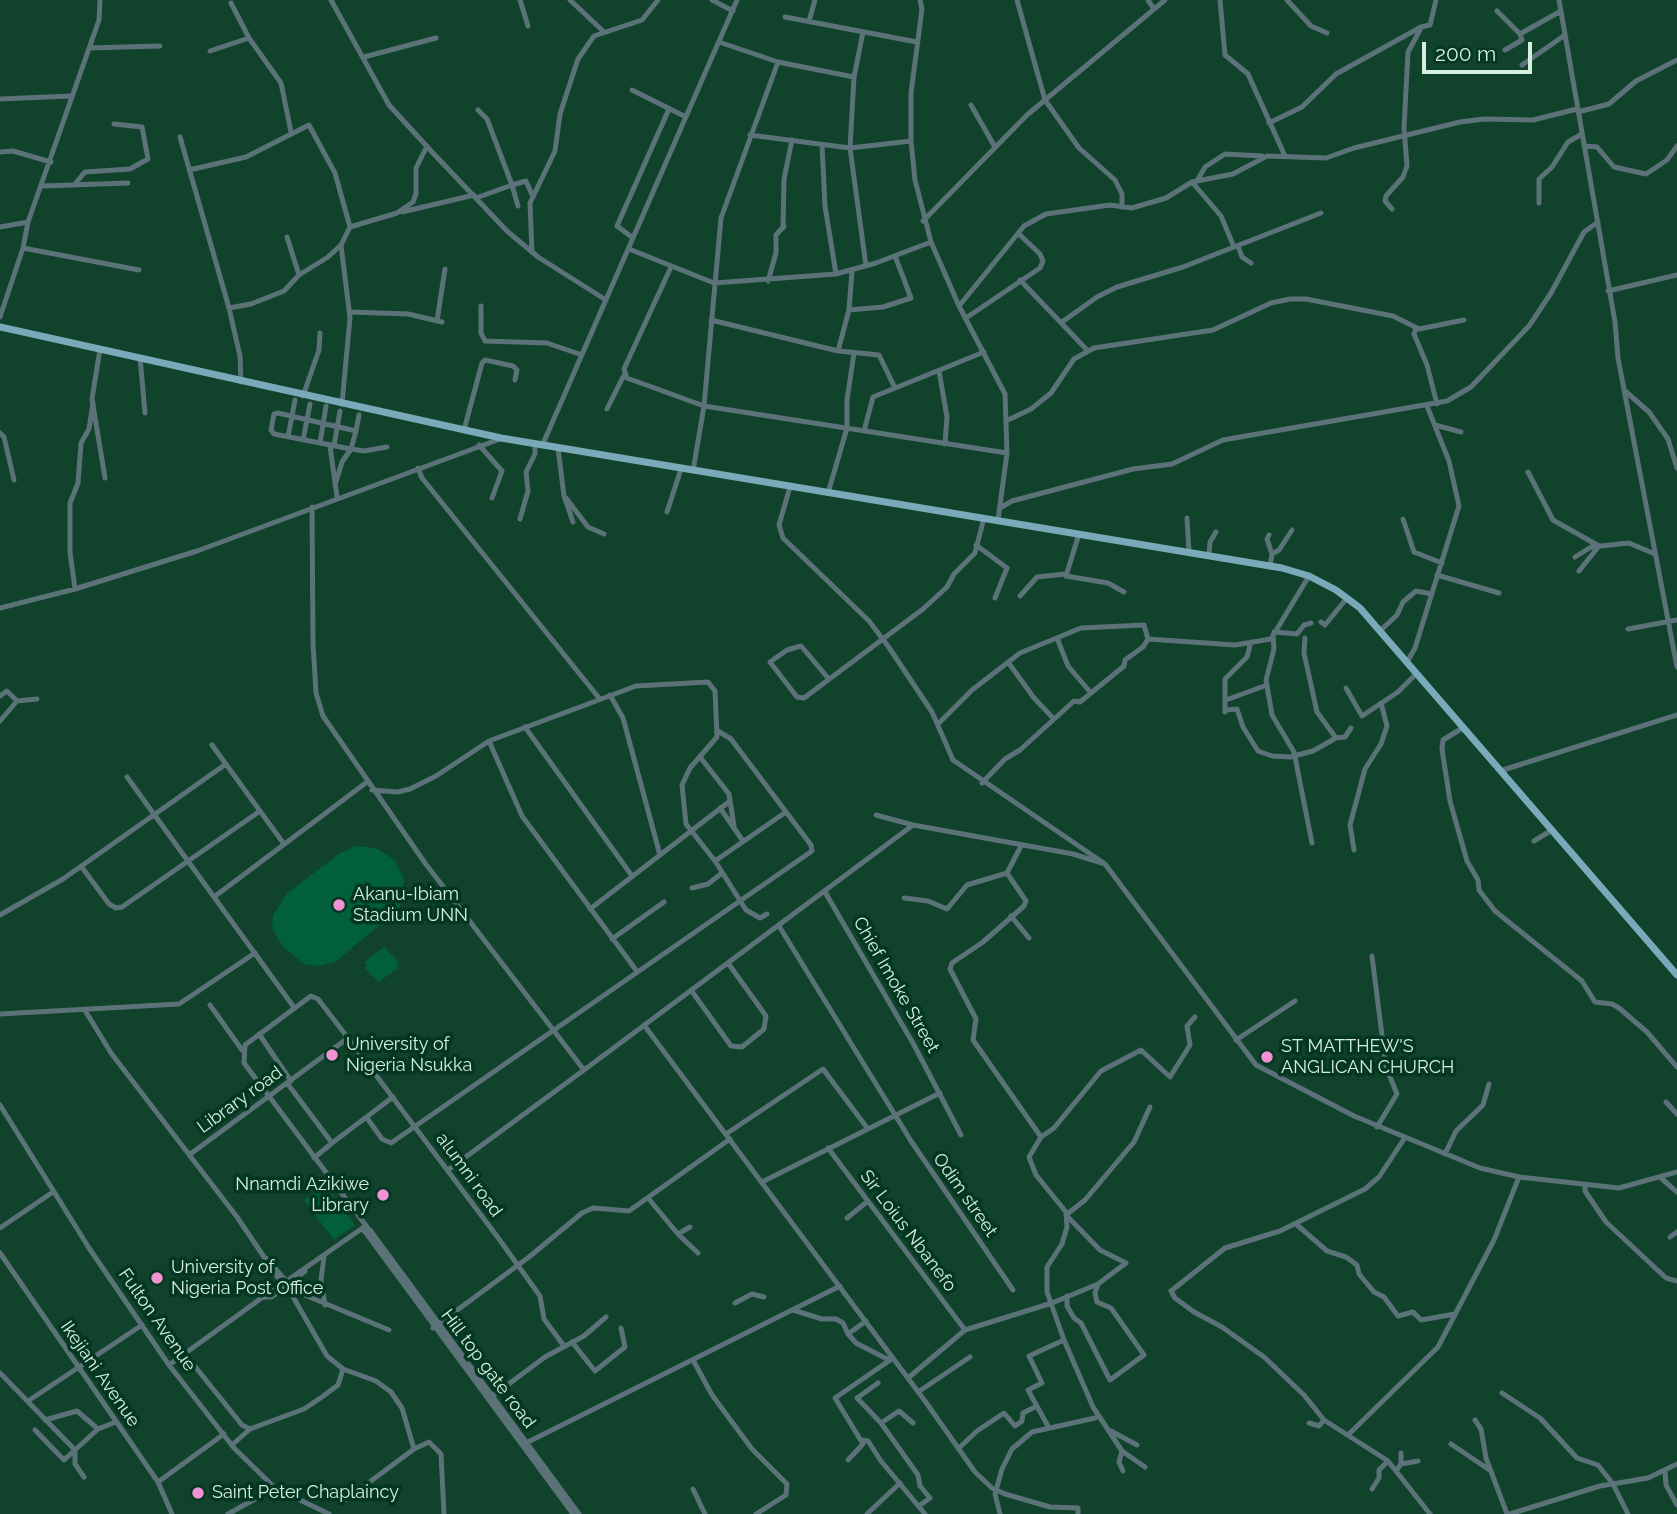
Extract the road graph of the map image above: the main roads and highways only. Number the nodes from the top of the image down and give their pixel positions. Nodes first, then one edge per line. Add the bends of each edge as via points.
1 (0, 327) edge
2 (1677, 975) edge

1 - 2 main road via 341,408 1209,555 1308,576 1347,598 1380,631

